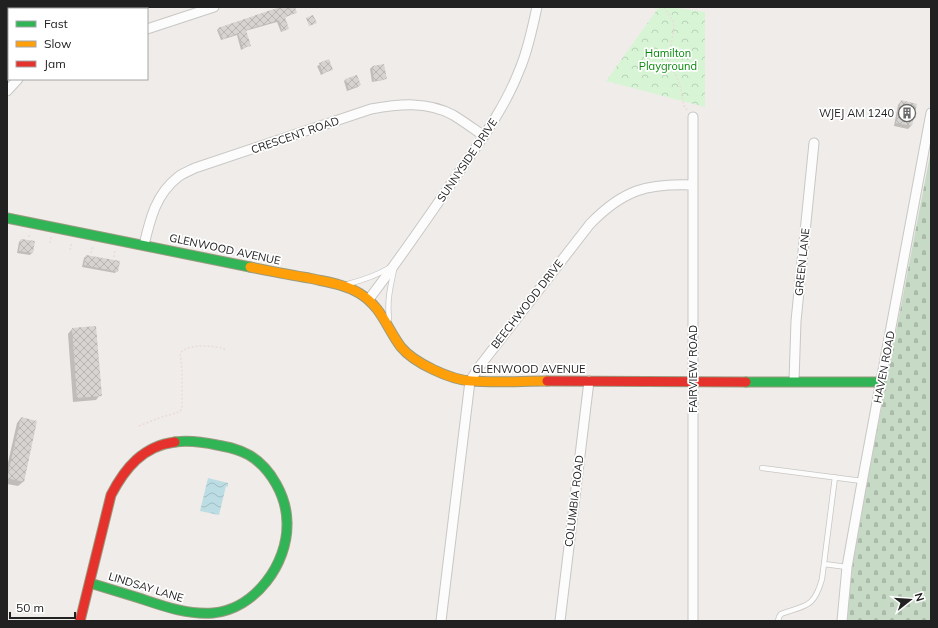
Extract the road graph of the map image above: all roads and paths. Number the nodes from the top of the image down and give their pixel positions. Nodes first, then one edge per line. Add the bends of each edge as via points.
1 (214, 7) edge
2 (537, 7) edge
3 (664, 7) edge
4 (148, 29) edge
5 (17, 80) edge
6 (7, 91) edge
7 (931, 113) edge
8 (693, 117) joint
9 (484, 136) junction
10 (814, 143) dead end
11 (693, 185) junction
12 (7, 218) edge
13 (52, 235) dead end
14 (73, 238) dead end
15 (94, 242) dead end
16 (50, 243) dead end
17 (144, 245) junction
18 (116, 246) dead end
19 (70, 250) dead end
20 (91, 253) dead end
21 (114, 257) dead end
22 (396, 264) junction
23 (342, 285) junction
24 (369, 299) junction
25 (391, 331) junction
26 (225, 350) dead end
27 (470, 381) junction
28 (589, 381) junction
29 (794, 381) junction
30 (692, 382) junction
31 (880, 382) junction
32 (139, 426) dead end
33 (762, 468) dead end
34 (835, 477) junction
35 (862, 481) junction
36 (824, 564) junction
37 (847, 567) junction
38 (90, 583) junction
39 (80, 621) edge
40 (441, 621) edge
41 (560, 621) edge
42 (693, 621) edge
43 (778, 621) edge
44 (842, 621) edge

1 - 4 street
2 - 9 street, SUNNYSIDE DRIVE via 520,71
3 - 8 path via 674,26 669,60 680,85 684,106
5 - 6 street
7 - 31 street, HAVEN ROAD
8 - 11 street, FAIRVIEW ROAD
9 - 17 street, CRESCENT ROAD via 435,108 412,104 371,109 195,168 178,177 155,204
9 - 22 street, SUNNYSIDE DRIVE
10 - 29 street, GREEN LANE via 796,321
11 - 27 street, BEECHWOOD DRIVE via 675,184 642,189 614,202 601,212
11 - 30 street, FAIRVIEW ROAD
12 - 17 street, GLENWOOD AVENUE
13 - 16 path
14 - 19 path
15 - 20 path
17 - 23 street, GLENWOOD AVENUE
18 - 21 path
22 - 23 lane via 370,278
22 - 24 street, SUNNYSIDE DRIVE
22 - 25 lane via 389,289
23 - 24 street, GLENWOOD AVENUE via 356,290
24 - 25 street, GLENWOOD AVENUE
25 - 27 street, GLENWOOD AVENUE via 410,356 457,378
26 - 32 path via 200,347 183,350 180,353 182,409
27 - 28 street, GLENWOOD AVENUE
27 - 40 street, BEECHWOOD DRIVE
28 - 30 street, GLENWOOD AVENUE
28 - 41 street, COLUMBIA ROAD
29 - 30 street, GLENWOOD AVENUE
29 - 31 street, GLENWOOD AVENUE
30 - 42 street, FAIRVIEW ROAD
31 - 35 street, HAVEN ROAD
33 - 34 lane
34 - 35 lane
34 - 36 lane
35 - 37 street, HAVEN ROAD
36 - 37 lane
36 - 43 lane via 820,588 812,601 803,608 781,614
37 - 44 street, HAVEN ROAD
38 - 38 street, LINDSAY LANE via 112,495 119,478 137,457 170,442 200,441 248,455 274,480 281,494 287,518 287,532 280,556 273,574 263,586 237,606 213,613 183,612
38 - 39 street, LINDSAY LANE

